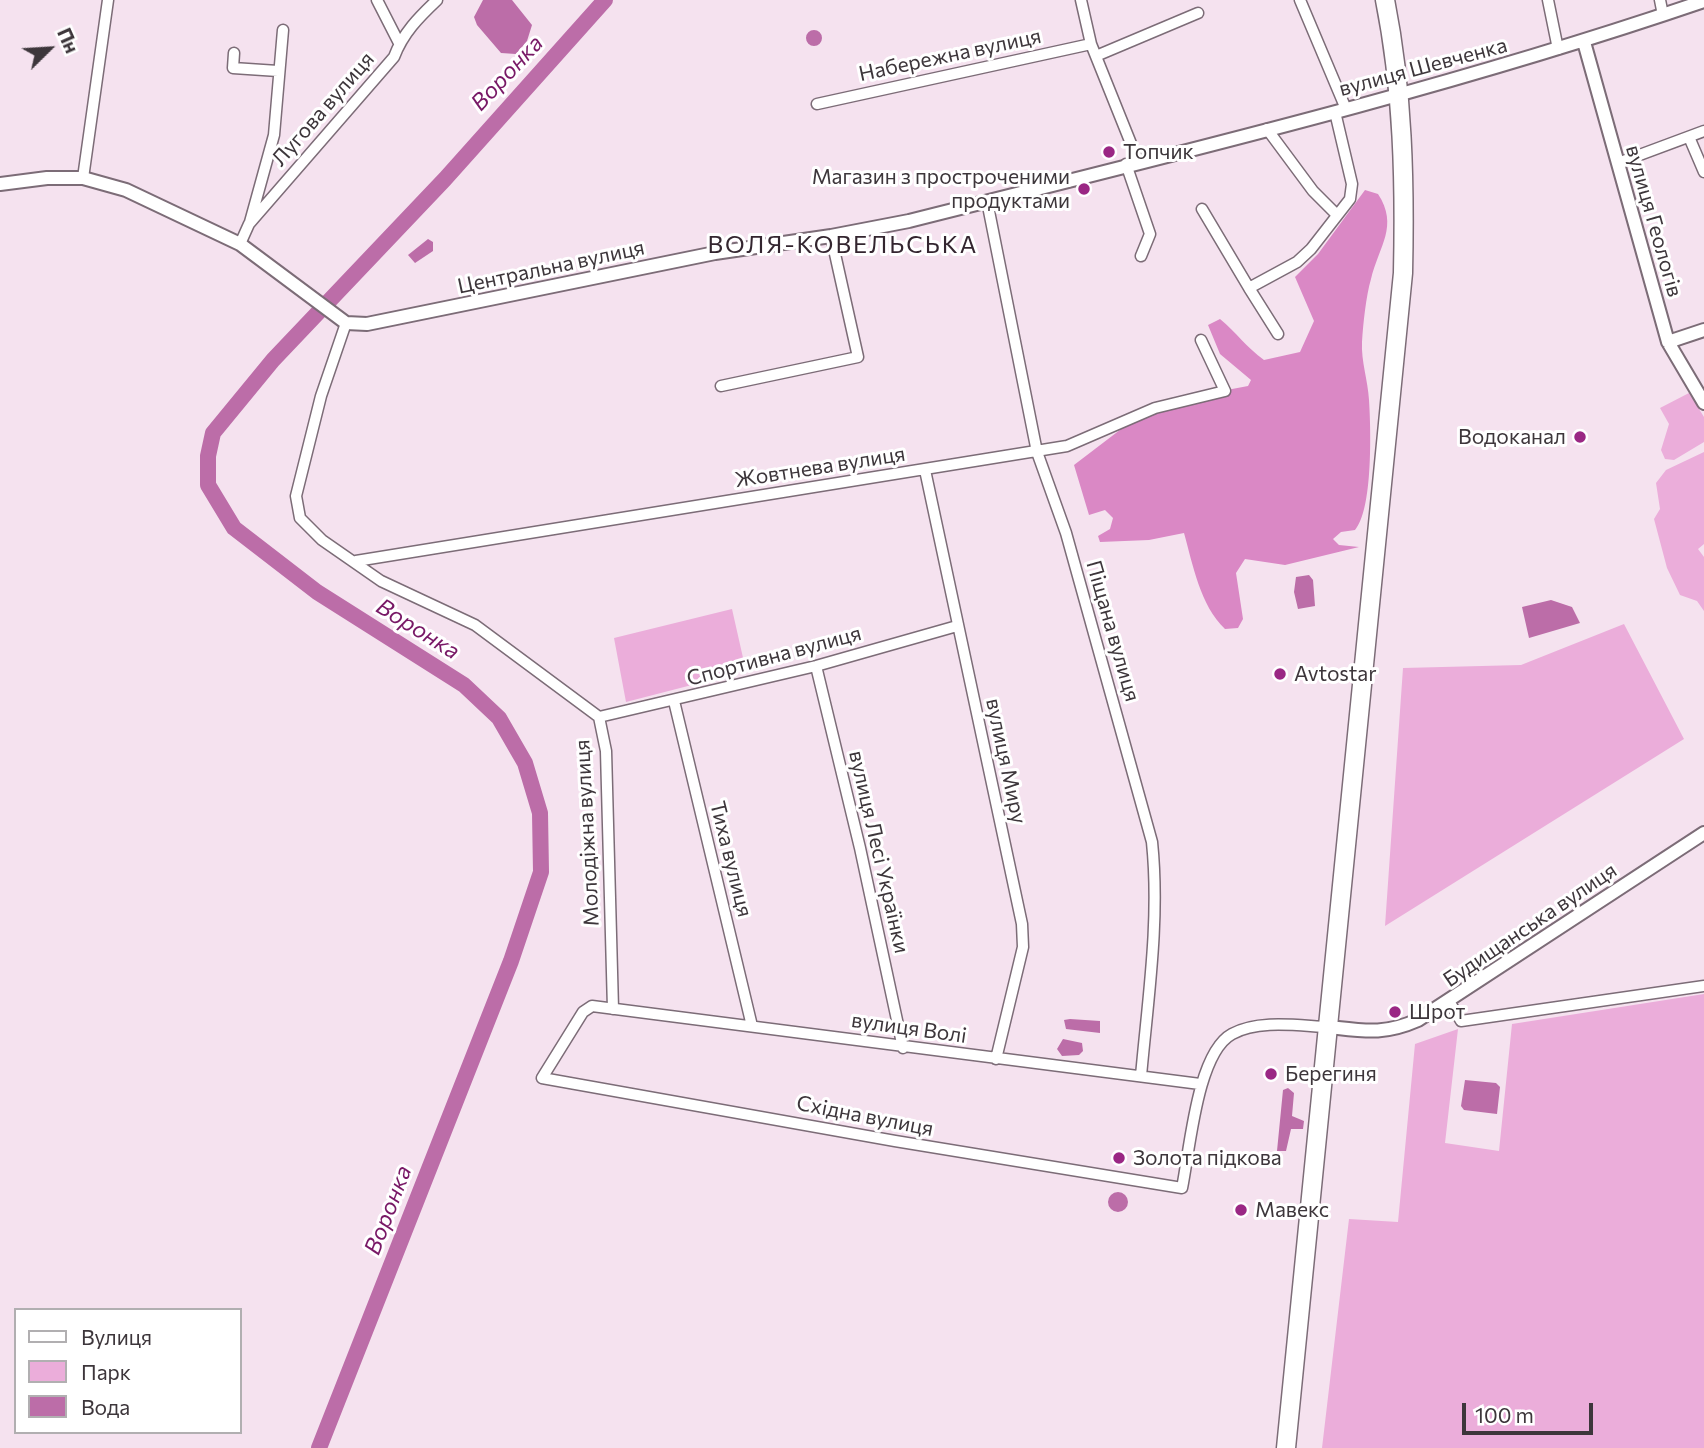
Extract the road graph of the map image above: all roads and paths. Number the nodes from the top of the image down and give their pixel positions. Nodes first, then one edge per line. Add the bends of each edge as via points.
1 (108, 0) edge
2 (377, 0) edge
3 (437, 0) edge
4 (1081, 0) edge
5 (1300, 0) edge
6 (1385, 0) edge
7 (1548, 0) edge
8 (1660, 0) edge
9 (1704, 1) edge
10 (1198, 13) dead end
11 (1663, 15) junction
12 (283, 30) dead end
13 (1584, 42) junction
14 (399, 43) junction
15 (1091, 44) junction
16 (1558, 49) junction
17 (234, 54) dead end
18 (1096, 56) junction
19 (278, 71) junction
20 (1398, 94) junction
21 (817, 104) dead end
22 (1340, 110) junction
23 (1266, 129) junction
24 (1704, 131) edge
25 (1689, 137) junction
26 (1138, 161) junction
27 (1618, 163) junction
28 (1704, 172) edge
29 (83, 178) junction
30 (1, 183) edge
31 (987, 201) junction
32 (1202, 209) dead end
33 (1337, 215) junction
34 (249, 224) junction
35 (831, 236) junction
36 (240, 244) junction
37 (1141, 256) dead end
38 (1249, 288) junction
39 (346, 323) junction
40 (1704, 330) edge
41 (1278, 334) dead end
42 (1200, 340) dead end
43 (1668, 342) junction
44 (721, 386) dead end
45 (1704, 403) edge
46 (1037, 452) junction
47 (925, 470) junction
48 (356, 561) junction
49 (957, 626) junction
50 (816, 666) junction
51 (674, 701) junction
52 (598, 717) junction
53 (1704, 833) edge
54 (1704, 986) edge
55 (1450, 1002) junction
56 (613, 1009) junction
57 (752, 1026) junction
58 (1329, 1027) junction
59 (902, 1048) junction
60 (996, 1059) junction
61 (1141, 1076) junction
62 (542, 1078) joint
63 (1200, 1084) junction
64 (1286, 1448) edge

1 - 29 street
2 - 14 street
3 - 14 street, Лугова вулиця
4 - 15 street
5 - 22 street
6 - 20 highway
7 - 16 street
8 - 11 street
9 - 11 street, вулиця Шевченка
10 - 18 street
11 - 13 street, вулиця Шевченка
12 - 19 street
13 - 16 street, вулиця Шевченка
13 - 27 street, вулиця Геологів
14 - 34 street, Лугова вулиця via 394,57
15 - 18 street
15 - 21 street, Набережна вулиця
16 - 20 street, вулиця Шевченка
17 - 19 street via 233,68
18 - 26 street
19 - 34 street via 274,135
20 - 22 street, вулиця Шевченка
20 - 58 highway via 1404,167 1403,273
22 - 23 street, вулиця Шевченка
22 - 33 street via 1352,184 1350,199
23 - 26 street, вулиця Шевченка
23 - 33 street
24 - 25 street
25 - 27 street
25 - 28 street
26 - 31 street, Центральна вулиця
26 - 37 street via 1150,234
27 - 43 street, вулиця Геологів
29 - 30 street
29 - 36 street via 126,190
31 - 35 street, Центральна вулиця
31 - 46 street, Піщана вулиця
32 - 38 street
33 - 38 street via 1297,262
34 - 36 street, Лугова вулиця
35 - 39 street, Центральна вулиця via 715,253 420,315
35 - 44 street via 858,357
36 - 39 street
38 - 41 street
39 - 48 street, Молодіжна вулиця via 321,396 296,506 306,526
40 - 43 street
42 - 46 street, Жовтнева вулиця via 1225,391 1155,408 1080,442
43 - 45 street, вулиця Геологів
46 - 47 street, Жовтнева вулиця
46 - 61 street, Піщана вулиця via 1066,533 1152,842 1156,879
47 - 48 street, Жовтнева вулиця
47 - 49 street, вулиця Миру
48 - 52 street, Молодіжна вулиця via 406,595 475,625
49 - 50 street, Спортивна вулиця
49 - 60 street, вулиця Миру via 1021,924 1023,947
50 - 51 street, Спортивна вулиця
50 - 59 street, вулиця Лесі Українки
51 - 52 street, Спортивна вулиця
51 - 57 street, Тиха вулиця
52 - 56 street, Молодіжна вулиця via 606,751
53 - 55 street, Будищанська вулиця
54 - 55 street via 1461,1021
55 - 58 street, Будищанська вулиця via 1396,1030
56 - 57 street, вулиця Волі
56 - 62 street, вулиця Волі via 592,1006 583,1012
57 - 59 street, вулиця Волі
58 - 63 street via 1288,1025 1234,1032 1220,1042
58 - 64 highway
59 - 60 street, вулиця Волі
60 - 61 street, вулиця Волі
61 - 63 street, вулиця Волі
62 - 63 street, Східна вулиця via 1182,1188

